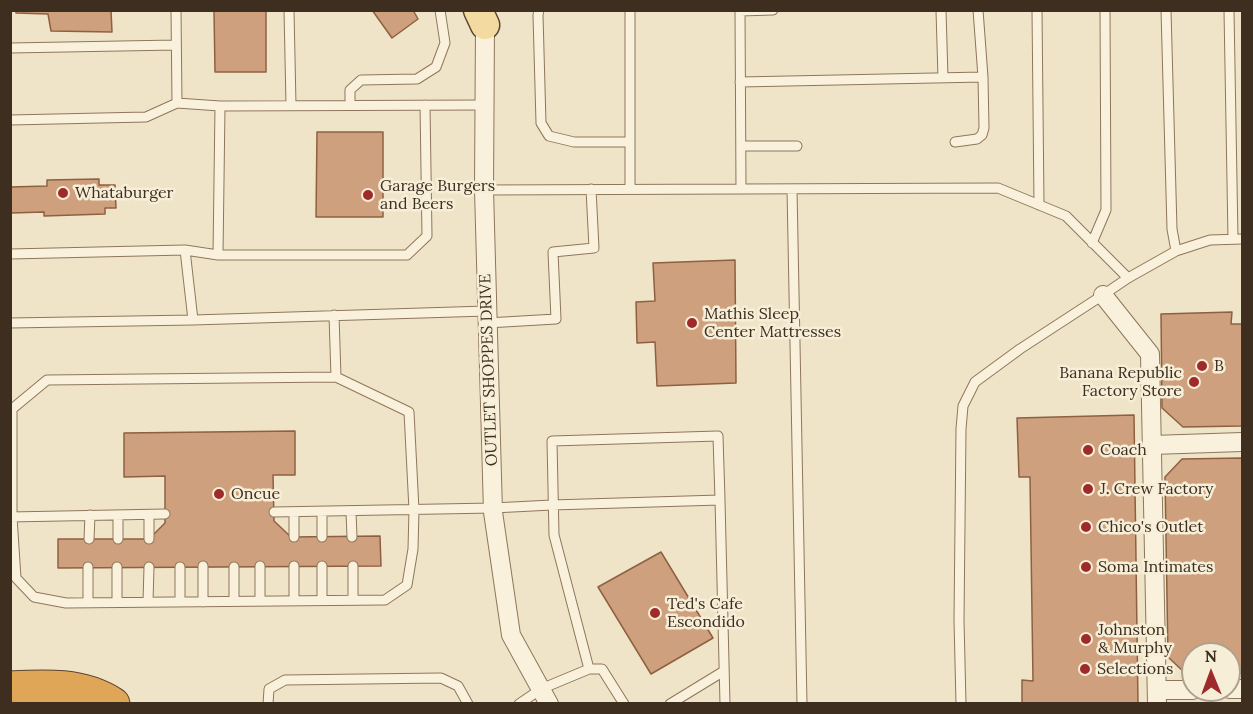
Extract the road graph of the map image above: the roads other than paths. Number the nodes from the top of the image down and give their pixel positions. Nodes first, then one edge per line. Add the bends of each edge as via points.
1 (176, 10) edge
2 (289, 10) edge
3 (440, 10) edge
4 (539, 10) edge
5 (630, 10) edge
6 (773, 10) edge
7 (941, 10) edge
8 (978, 10) edge
9 (1037, 10) edge
10 (1105, 10) edge
11 (1166, 10) edge
12 (1229, 10) edge
13 (740, 11) edge
14 (483, 14) edge
15 (176, 45) junction
16 (10, 48) edge
17 (983, 77) junction
18 (943, 78) junction
19 (740, 82) junction
20 (177, 103) junction
21 (291, 105) junction
22 (350, 105) junction
23 (425, 105) junction
24 (484, 105) junction
25 (220, 106) junction
26 (10, 120) edge
27 (630, 142) junction
28 (955, 142) dead end
29 (741, 146) junction
30 (797, 146) dead end
31 (591, 189) junction
32 (630, 189) junction
33 (741, 189) junction
34 (792, 189) junction
35 (484, 190) junction
36 (1039, 205) junction
37 (1238, 239) edge
38 (1092, 243) junction
39 (185, 250) junction
40 (1176, 251) junction
41 (10, 254) edge
42 (218, 255) junction
43 (1128, 278) junction
44 (1103, 295) junction
45 (334, 315) junction
46 (487, 317) junction
47 (193, 320) junction
48 (10, 323) edge
49 (336, 377) junction
50 (1242, 442) edge
51 (1152, 445) junction
52 (720, 500) junction
53 (552, 505) junction
54 (493, 508) junction
55 (414, 510) junction
56 (274, 512) dead end
57 (294, 512) junction
58 (322, 512) junction
59 (351, 512) junction
60 (165, 514) dead end
61 (90, 515) junction
62 (118, 515) junction
63 (149, 515) junction
64 (11, 517) edge
65 (294, 537) dead end
66 (322, 537) dead end
67 (352, 537) dead end
68 (89, 539) dead end
69 (118, 539) dead end
70 (149, 539) dead end
71 (260, 566) dead end
72 (294, 566) dead end
73 (322, 566) dead end
74 (353, 566) dead end
75 (88, 567) dead end
76 (117, 567) dead end
77 (149, 567) dead end
78 (180, 567) dead end
79 (203, 567) dead end
80 (234, 567) dead end
81 (294, 600) junction
82 (322, 600) junction
83 (353, 600) junction
84 (234, 601) junction
85 (261, 601) junction
86 (117, 602) junction
87 (148, 602) junction
88 (180, 602) junction
89 (203, 602) junction
90 (88, 603) junction
91 (589, 669) junction
92 (724, 670) junction
93 (10, 688) edge
94 (1181, 692) edge
95 (545, 696) edge
96 (1157, 697) edge
97 (113, 704) edge
98 (268, 704) edge
99 (468, 704) edge
100 (519, 704) edge
101 (624, 704) edge
102 (670, 704) edge
103 (725, 704) edge
104 (802, 704) edge
105 (961, 704) edge

1 - 15 lane
2 - 21 lane
3 - 22 lane via 445,43 436,67 417,78 361,80 350,90
4 - 27 lane via 541,123 549,136 574,142
5 - 27 lane
6 - 13 lane
7 - 18 lane
8 - 17 lane
9 - 36 lane
10 - 38 lane via 1106,210
11 - 40 lane via 1172,230
12 - 37 lane
13 - 19 lane
14 - 24 street, OUTLET SHOPPES DRIVE
15 - 16 lane
15 - 20 lane
17 - 18 lane
17 - 28 lane via 982,135
18 - 19 lane
19 - 29 lane
20 - 25 lane
20 - 26 lane via 146,117
21 - 22 lane
21 - 25 lane
22 - 23 lane
23 - 24 lane
23 - 42 lane via 427,236 407,255
24 - 35 street, OUTLET SHOPPES DRIVE
25 - 42 lane
27 - 32 lane
29 - 30 lane
29 - 33 lane
31 - 32 lane
31 - 35 lane
31 - 46 lane via 594,248 553,252 556,319
32 - 33 lane
33 - 34 lane
34 - 36 lane via 998,188
34 - 104 lane
35 - 46 street, OUTLET SHOPPES DRIVE
36 - 38 lane via 1066,216
37 - 40 lane via 1210,240
38 - 43 lane
39 - 41 lane
39 - 42 lane
39 - 47 lane
40 - 43 lane
43 - 44 lane
44 - 51 street via 1150,354
44 - 105 lane via 975,382 963,406
45 - 46 lane
45 - 47 lane
45 - 49 lane
46 - 54 street, OUTLET SHOPPES DRIVE
47 - 48 lane
49 - 55 lane via 409,412
49 - 64 lane via 47,380 12,409
50 - 51 street
51 - 96 street
52 - 53 lane
52 - 53 lane via 718,436 706,436 552,441
52 - 92 lane
53 - 54 lane
53 - 91 lane via 554,535
54 - 55 lane
54 - 95 street, OUTLET SHOPPES DRIVE via 511,635
55 - 59 lane
55 - 83 lane via 407,585 385,600
56 - 57 lane
57 - 58 lane
57 - 65 lane
58 - 59 lane
58 - 66 lane
59 - 67 lane
60 - 63 lane
61 - 62 lane
61 - 64 lane
61 - 68 lane
62 - 63 lane
62 - 69 lane
63 - 70 lane
64 - 90 lane via 16,578 34,597
71 - 85 lane
72 - 81 lane
73 - 82 lane
74 - 83 lane
75 - 90 lane
76 - 86 lane
77 - 87 lane
78 - 88 lane
79 - 89 lane
80 - 84 lane
81 - 82 lane
81 - 85 lane
82 - 83 lane
84 - 85 lane
84 - 89 lane
86 - 87 lane
86 - 90 lane
87 - 88 lane
88 - 89 lane
91 - 95 lane
91 - 101 lane via 602,669
92 - 102 lane
92 - 103 lane
93 - 97 highway via 78,689
94 - 96 street
95 - 100 lane
98 - 99 lane via 269,689 285,680 441,678 458,686

